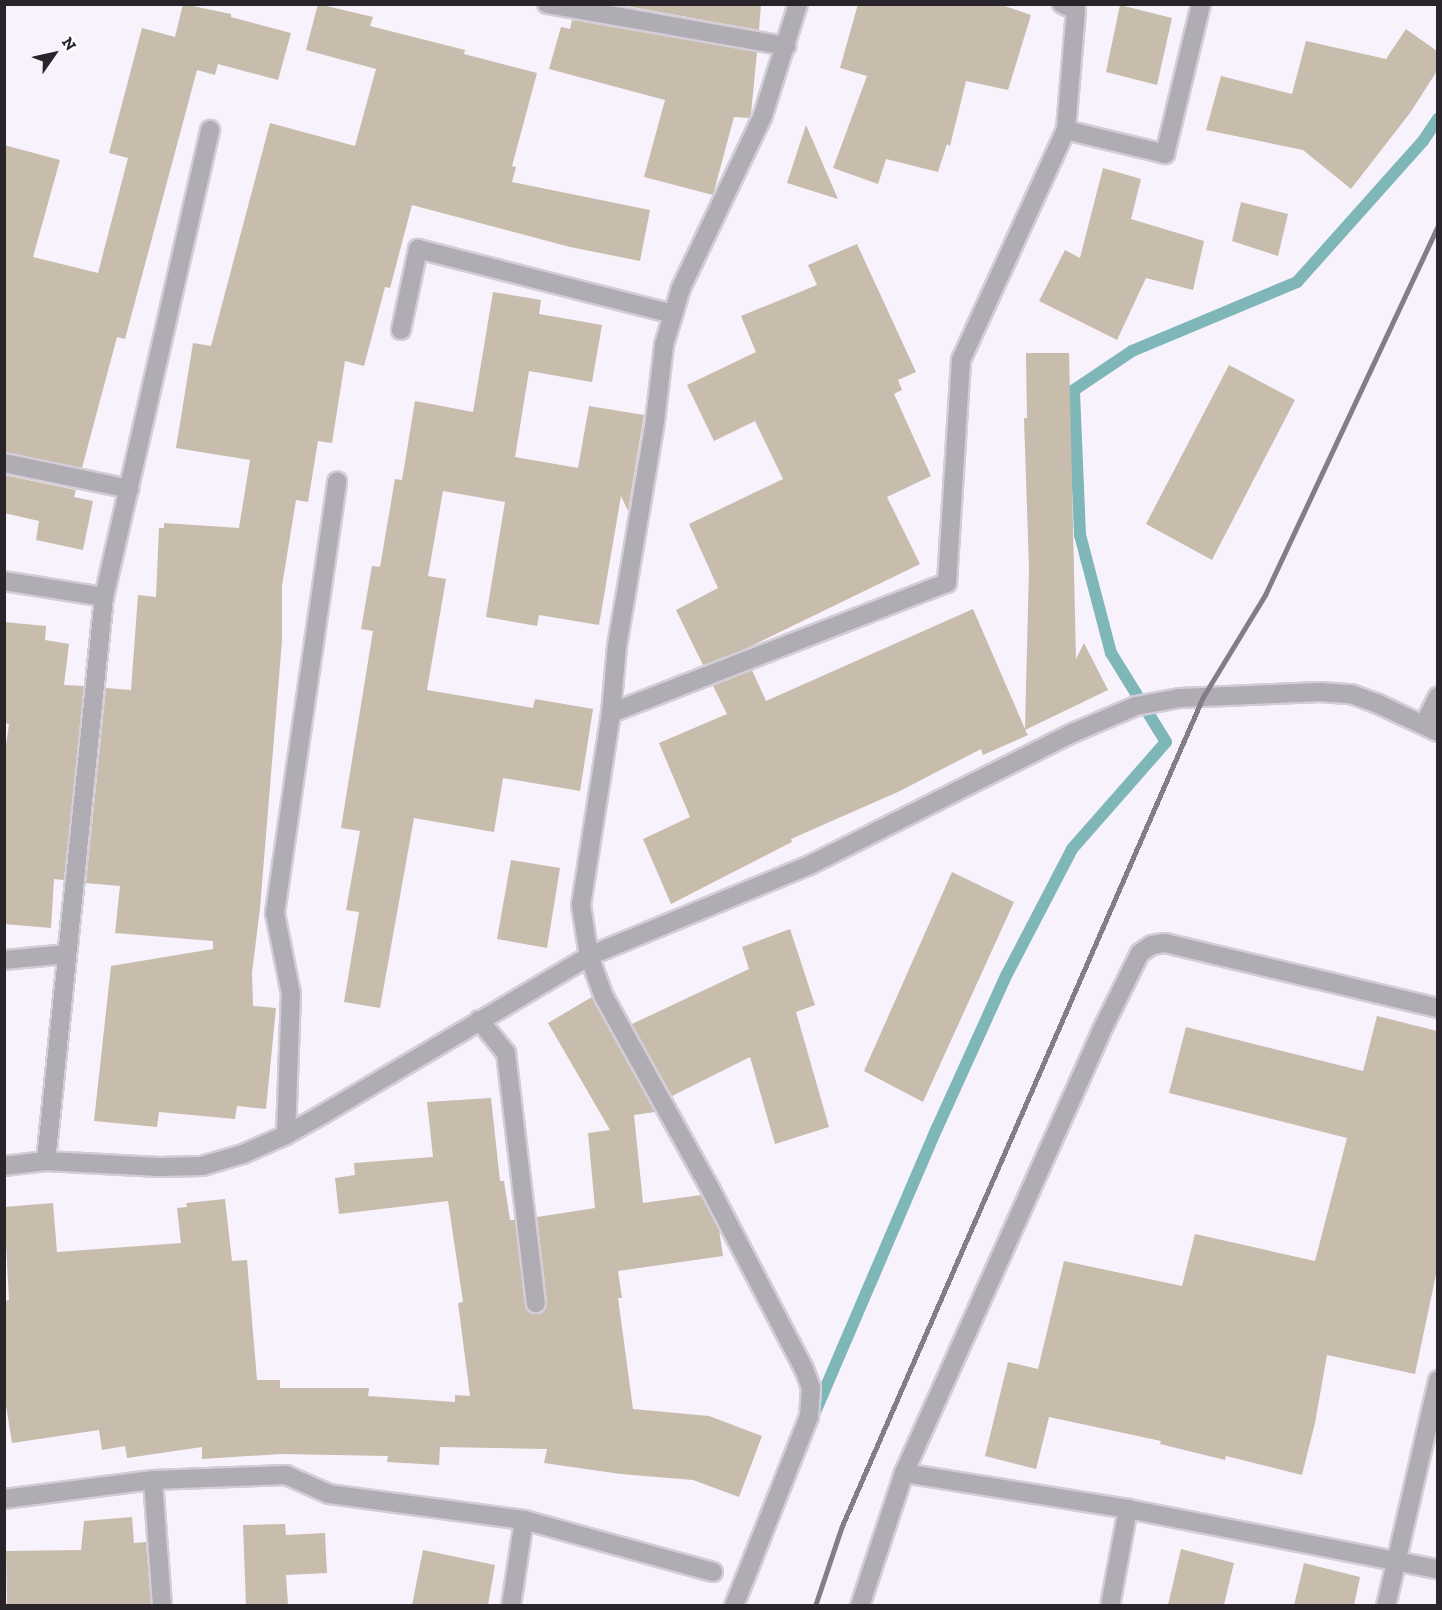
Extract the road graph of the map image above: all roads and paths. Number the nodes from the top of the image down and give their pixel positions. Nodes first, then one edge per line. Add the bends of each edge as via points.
1 (798, 4) edge
2 (1062, 4) edge
3 (1201, 4) edge
4 (554, 5) edge
5 (786, 46) junction
6 (210, 130) dead end
7 (1066, 130) junction
8 (673, 314) junction
9 (401, 330) dead end
10 (4, 463) edge
11 (337, 481) dead end
12 (129, 489) junction
13 (4, 581) edge
14 (104, 597) junction
15 (1437, 696) edge
16 (611, 713) junction
17 (1431, 728) edge
18 (67, 954) junction
19 (589, 956) junction
20 (4, 960) edge
21 (1437, 1008) edge
22 (479, 1020) junction
23 (286, 1135) junction
24 (46, 1161) junction
25 (4, 1166) edge
26 (536, 1303) dead end
27 (1437, 1380) edge
28 (904, 1473) junction
29 (153, 1480) junction
30 (4, 1499) edge
31 (1128, 1509) junction
32 (524, 1520) junction
33 (1394, 1560) junction
34 (1437, 1569) edge
35 (713, 1572) dead end
36 (162, 1605) edge
37 (511, 1605) edge
38 (734, 1605) edge
39 (860, 1605) edge
40 (1110, 1605) edge
41 (1386, 1605) edge

1 - 5 street
2 - 7 street via 1076,10
3 - 7 street via 1165,154
4 - 5 street
5 - 8 street via 763,115 681,288
6 - 12 street
7 - 16 street via 961,360 947,583
8 - 9 street via 418,249
8 - 16 street via 664,345 617,646
10 - 12 street
11 - 23 street via 275,913 291,994
12 - 14 street
13 - 14 street
14 - 18 street
15 - 17 street
16 - 19 street via 581,904
17 - 19 street via 1351,694 1180,698 1136,706 1075,732 810,864
18 - 20 street
18 - 24 street
19 - 22 street
19 - 38 street via 604,997 711,1190 812,1389 809,1417
21 - 28 street via 1165,943 1140,953
22 - 23 street
22 - 26 street via 506,1053
23 - 24 street via 202,1166
24 - 25 street
27 - 33 street
28 - 31 street
28 - 39 street
29 - 30 street
29 - 32 street via 286,1475 329,1494
29 - 36 street
31 - 33 street
31 - 40 street
32 - 35 street
32 - 37 street
33 - 34 street
33 - 41 street

